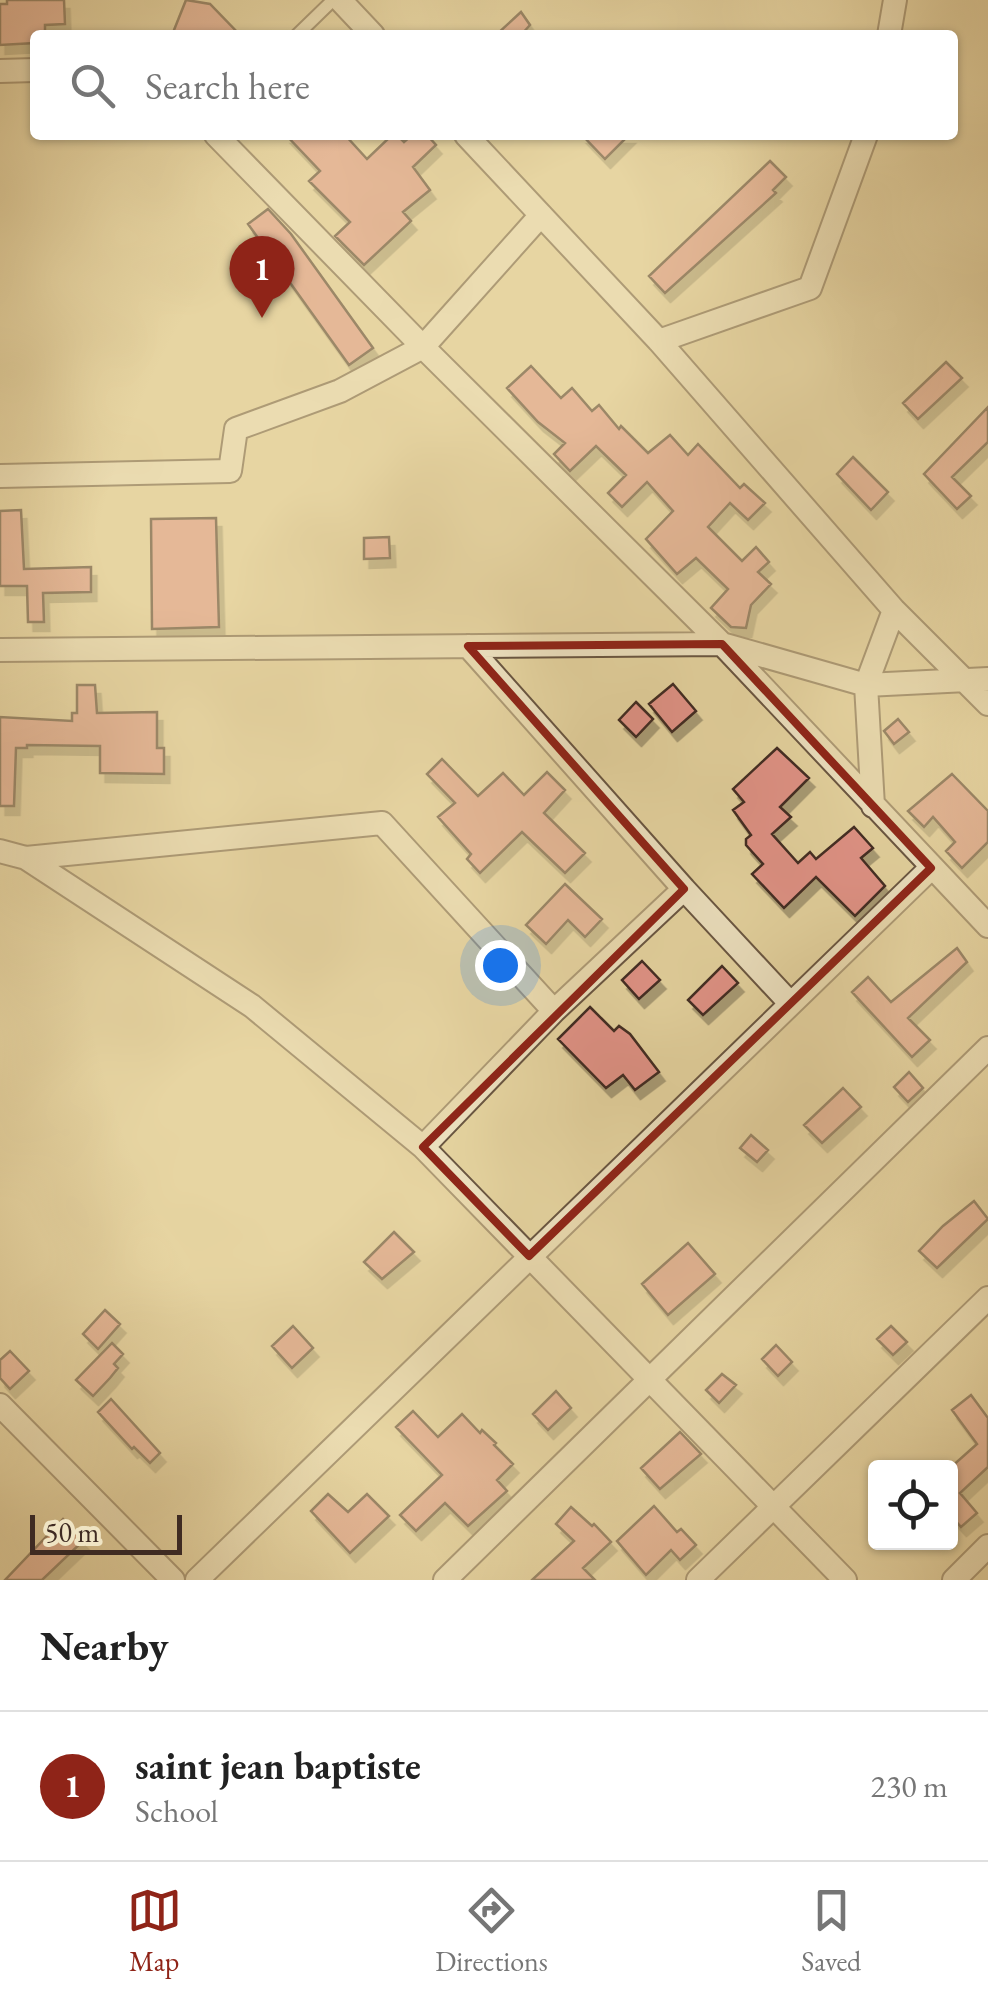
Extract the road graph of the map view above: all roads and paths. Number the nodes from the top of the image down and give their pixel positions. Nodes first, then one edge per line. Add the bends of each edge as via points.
1 (336, 0) edge
2 (895, 0) edge
3 (303, 30) edge
4 (368, 30) edge
5 (890, 30) edge
6 (30, 70) edge
7 (0, 71) edge
8 (221, 140) edge
9 (471, 140) edge
10 (864, 140) edge
11 (541, 215) junction
12 (659, 342) junction
13 (423, 348) junction
14 (0, 476) edge
15 (894, 610) junction
16 (722, 644) junction
17 (468, 646) junction
18 (0, 650) edge
19 (988, 679) edge
20 (964, 680) junction
21 (866, 685) junction
22 (988, 704) edge
23 (872, 806) junction
24 (0, 851) edge
25 (26, 858) junction
26 (931, 868) junction
27 (684, 889) junction
28 (988, 926) edge
29 (790, 1003) junction
30 (554, 1011) junction
31 (988, 1048) edge
32 (422, 1146) junction
33 (530, 1256) junction
34 (988, 1298) edge
35 (650, 1379) junction
36 (0, 1404) edge
37 (774, 1506) junction
38 (988, 1546) edge
39 (173, 1580) edge
40 (197, 1580) edge
41 (445, 1580) edge
42 (698, 1580) edge
43 (845, 1580) edge
44 (954, 1580) edge

1 - 3 lane
1 - 4 street
2 - 5 street
6 - 7 street
8 - 13 street
9 - 11 street
10 - 12 street via 810,288
11 - 12 street
11 - 13 street
12 - 15 street
13 - 14 street via 340,391 236,430 230,470
13 - 16 street
15 - 20 street
15 - 21 street
16 - 17 street
16 - 21 street
16 - 23 street
17 - 18 street
17 - 27 street
19 - 20 street
20 - 21 street
20 - 22 street
21 - 23 street
23 - 26 street
24 - 25 street
25 - 30 street via 382,822
25 - 32 street via 252,1006
26 - 28 street
26 - 29 street
27 - 29 street
27 - 30 street
29 - 33 street
30 - 32 street
31 - 35 street
32 - 33 street
33 - 35 street
33 - 40 street
34 - 37 street
35 - 37 street
35 - 41 street
36 - 39 street
37 - 42 street
37 - 43 street
38 - 44 street

